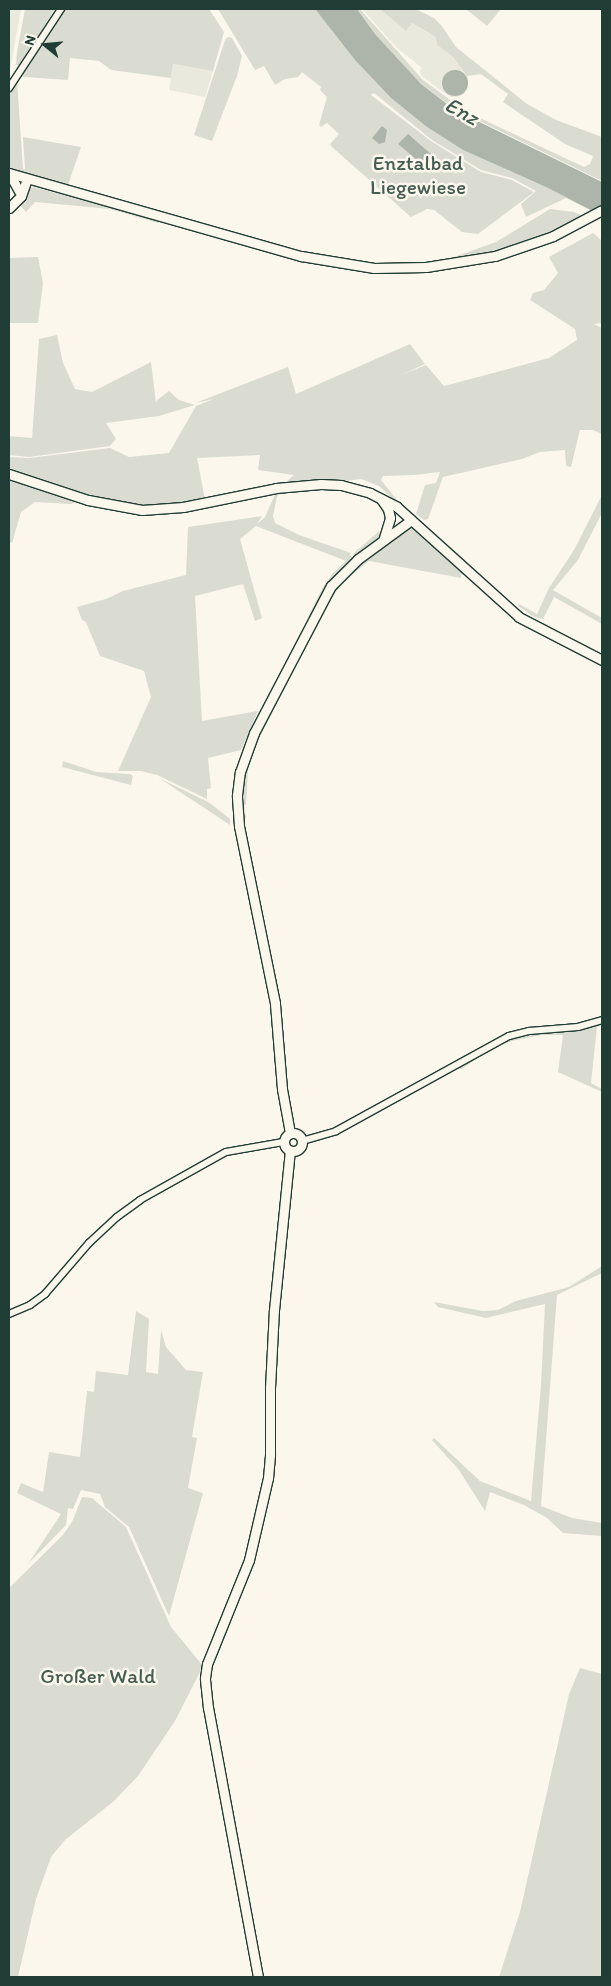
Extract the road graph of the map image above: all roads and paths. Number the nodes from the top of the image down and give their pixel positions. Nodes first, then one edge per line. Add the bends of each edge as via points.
1 (61, 9) edge
2 (9, 88) edge
3 (9, 173) edge
4 (25, 178) junction
5 (19, 191) junction
6 (17, 202) junction
7 (9, 208) edge
8 (602, 210) edge
9 (9, 474) edge
10 (378, 496) junction
11 (408, 517) junction
12 (384, 538) junction
13 (602, 660) edge
14 (602, 1020) edge
15 (290, 1133) junction
16 (302, 1141) junction
17 (284, 1142) junction
18 (290, 1151) junction
19 (9, 1314) edge
20 (258, 1977) edge

1 - 2 street
3 - 4 main road
3 - 5 main road
4 - 5 main road
4 - 6 main road
4 - 8 main road via 294,255 359,267 411,268 471,261 530,245
5 - 6 main road
6 - 7 main road
9 - 10 main road via 88,500 142,510 184,507 276,488 321,484 341,485
10 - 11 main road
10 - 12 main road via 389,515 390,523
11 - 12 main road
11 - 13 main road via 519,617
12 - 15 main road via 347,568 324,596 251,741 238,783 239,826 273,995 282,1090
14 - 16 street via 578,1027 509,1036 336,1131
15 - 16 main road via 298,1134
15 - 17 main road
16 - 18 main road via 298,1150
17 - 18 main road
17 - 19 street via 226,1152 140,1200 100,1232 45,1294
18 - 20 main road via 273,1317 268,1478 249,1560 207,1664 204,1682

